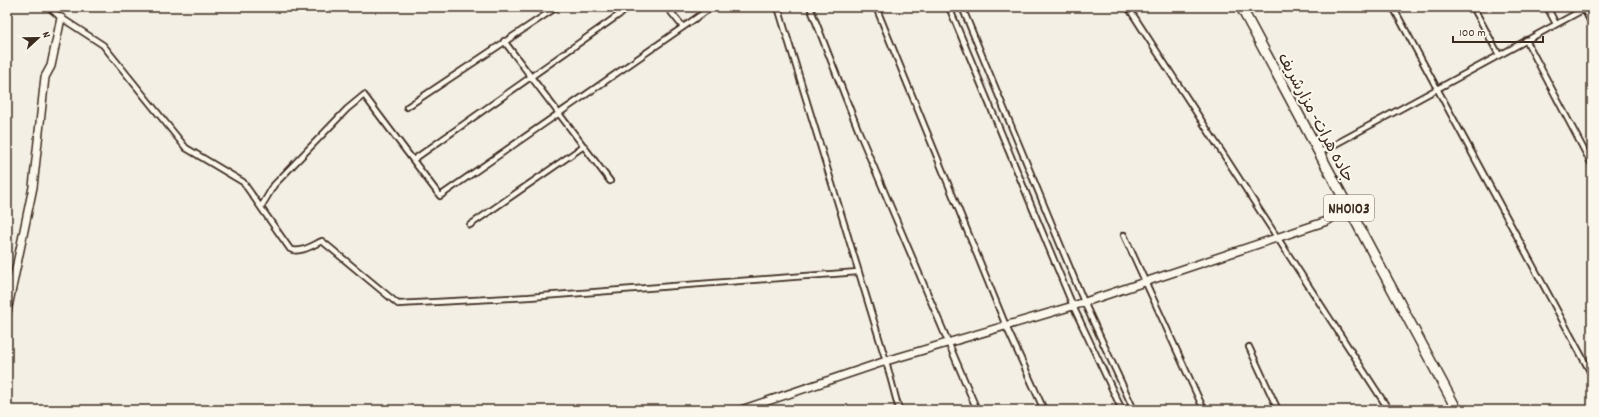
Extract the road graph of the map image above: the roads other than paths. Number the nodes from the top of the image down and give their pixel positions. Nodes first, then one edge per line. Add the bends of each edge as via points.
1 (49, 7) edge
2 (557, 7) edge
3 (615, 7) edge
4 (630, 7) edge
5 (667, 7) edge
6 (712, 7) edge
7 (778, 7) edge
8 (810, 7) edge
9 (876, 7) edge
10 (949, 7) edge
11 (962, 7) edge
12 (1128, 7) edge
13 (1241, 7) edge
14 (1393, 7) edge
15 (1473, 7) edge
16 (1547, 7) edge
17 (1586, 8) edge
18 (621, 14) junction
19 (61, 18) junction
20 (1556, 24) junction
21 (1592, 24) edge
22 (683, 27) junction
23 (1526, 40) junction
24 (504, 41) junction
25 (1499, 55) junction
26 (531, 76) junction
27 (1437, 88) junction
28 (407, 107) dead end
29 (559, 113) junction
30 (584, 146) junction
31 (1319, 152) junction
32 (413, 160) junction
33 (1592, 165) edge
34 (610, 181) dead end
35 (261, 207) junction
36 (1348, 207) junction
37 (470, 225) dead end
38 (1124, 235) dead end
39 (1276, 237) junction
40 (858, 272) junction
41 (1145, 282) junction
42 (1084, 302) junction
43 (1073, 306) junction
44 (7, 312) edge
45 (1006, 326) junction
46 (950, 342) junction
47 (1249, 347) dead end
48 (886, 361) junction
49 (1592, 375) edge
50 (741, 410) edge
51 (899, 410) edge
52 (977, 410) edge
53 (1044, 410) edge
54 (1122, 410) edge
55 (1134, 410) edge
56 (1204, 410) edge
57 (1278, 410) edge
58 (1389, 410) edge
59 (1457, 410) edge

1 - 19 street
2 - 24 street
3 - 18 street
4 - 18 street
5 - 22 street
6 - 22 street
7 - 40 street
8 - 46 street via 859,132
9 - 45 street
10 - 43 street
11 - 42 street
12 - 39 street
13 - 31 highway, جاده هرات- مزارشریف / NH0103
14 - 27 street
15 - 25 street
16 - 20 street
17 - 20 street
17 - 21 street
18 - 26 street
19 - 35 street via 103,45 186,148 243,182
19 - 44 street via 51,66 45,77 33,187
20 - 23 street
22 - 29 street
23 - 25 street
23 - 33 street
24 - 26 street
24 - 28 street
25 - 27 street
26 - 29 street
26 - 32 street
27 - 31 street
27 - 49 street
29 - 30 street
29 - 32 street via 440,196
30 - 34 street
30 - 37 street
31 - 36 highway, جاده هرات- مزارشریف / NH0103
32 - 35 street via 364,95 347,108 274,185
35 - 40 street via 290,249 305,249 322,241 398,304 529,297
36 - 39 street via 1327,221
36 - 59 highway, جاده هرات- مزارشریف / NH0103
38 - 41 street
39 - 41 street
39 - 58 street
40 - 48 street
41 - 42 street
41 - 56 street
42 - 43 street
42 - 55 street
43 - 45 street
43 - 54 street
45 - 46 street
45 - 53 street
46 - 48 street
46 - 52 street
47 - 57 street
48 - 50 street
48 - 51 street

